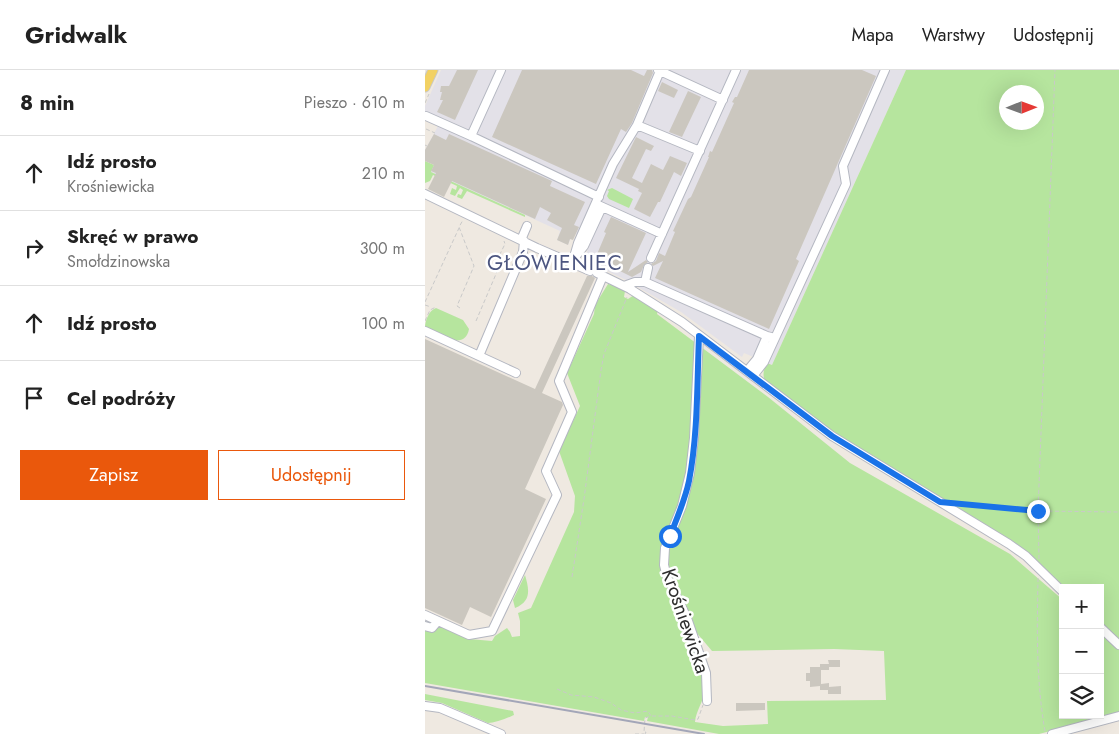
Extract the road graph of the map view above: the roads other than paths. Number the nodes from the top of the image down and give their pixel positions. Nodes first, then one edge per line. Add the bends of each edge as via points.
1 (433, 70) edge
2 (501, 70) edge
3 (659, 70) edge
4 (736, 70) edge
5 (885, 70) edge
6 (425, 87) edge
7 (723, 100) junction
8 (426, 122) edge
9 (637, 125) junction
10 (471, 136) junction
11 (700, 151) junction
12 (425, 194) edge
13 (599, 202) junction
14 (527, 226) dead end
15 (662, 234) junction
16 (522, 240) junction
17 (651, 258) dead end
18 (574, 260) junction
19 (648, 268) dead end
20 (597, 273) junction
21 (645, 282) junction
22 (627, 288) junction
23 (425, 331) edge
24 (699, 336) junction
25 (771, 337) junction
26 (479, 356) junction
27 (516, 373) dead end
28 (750, 374) junction
29 (1059, 588) edge
30 (425, 615) edge
31 (437, 621) junction
32 (425, 626) edge
33 (1102, 629) edge
34 (1119, 645) edge
35 (707, 701) road end
36 (425, 706) edge
37 (1119, 716) edge
38 (1062, 733) edge
39 (501, 734) edge
40 (1051, 734) edge

1 - 6 main road
2 - 10 street
3 - 7 street
3 - 9 street
4 - 7 street
5 - 25 street via 843,166 847,184 795,299
7 - 11 street
8 - 10 street
9 - 11 street
9 - 13 street via 613,164
10 - 13 street
11 - 15 street
12 - 16 street
13 - 15 street
13 - 18 street via 585,246
14 - 16 street
15 - 17 street
16 - 18 street
16 - 26 street via 523,252
18 - 20 street
19 - 21 street
20 - 22 street
20 - 31 street via 559,382 572,412 546,471 557,495 492,631 469,635
21 - 22 street via 635,282
21 - 25 street
22 - 24 street
23 - 26 street
24 - 28 street
24 - 35 street, Krośniewicka via 690,473 682,506 665,548 664,565 706,673
25 - 28 street
26 - 27 street
28 - 29 street via 832,436 1009,544
30 - 31 street
31 - 32 street via 432,628
33 - 34 street
36 - 39 street via 440,708
37 - 38 street
38 - 40 street

